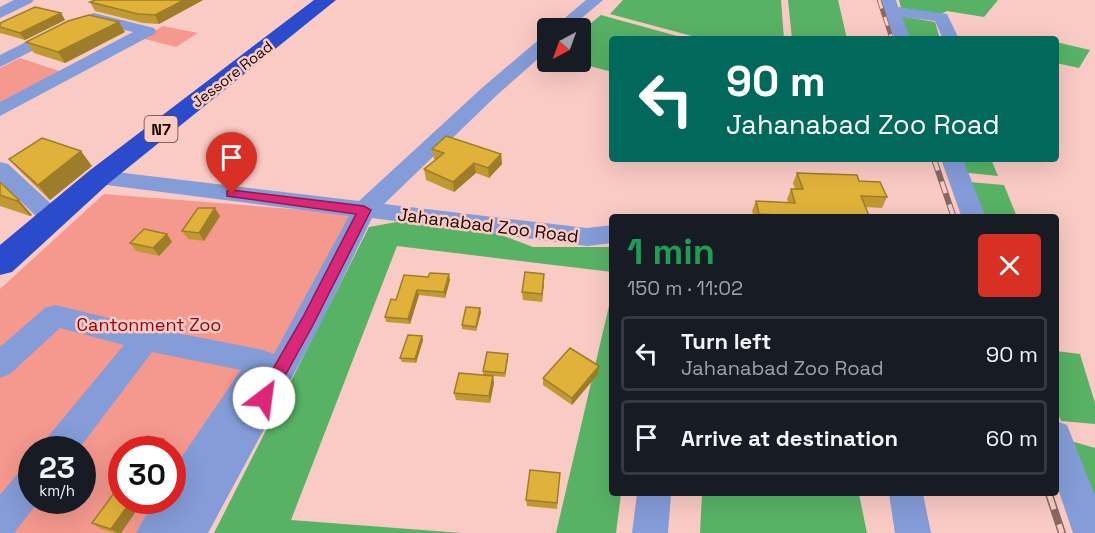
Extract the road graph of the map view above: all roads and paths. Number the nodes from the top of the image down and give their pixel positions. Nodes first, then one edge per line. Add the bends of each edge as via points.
1 (26, 0) edge
2 (326, 0) edge
3 (595, 0) edge
4 (890, 6) edge
5 (0, 13) edge
6 (573, 18) edge
7 (902, 36) edge
8 (950, 36) edge
9 (537, 50) edge
10 (0, 62) edge
11 (0, 110) edge
12 (953, 162) edge
13 (0, 169) edge
14 (99, 177) junction
15 (364, 210) junction
16 (973, 214) edge
17 (52, 218) junction
18 (609, 234) edge
19 (0, 263) edge
20 (146, 339) junction
21 (0, 365) edge
22 (69, 436) edge
23 (1059, 444) edge
24 (654, 496) edge
25 (906, 496) edge
26 (18, 500) edge
27 (0, 523) edge
28 (154, 533) edge
29 (189, 533) edge
30 (650, 533) edge
31 (913, 533) edge
32 (1091, 533) edge

1 - 5 street
2 - 14 highway, Jessore Road / N7
3 - 6 street
4 - 7 street
4 - 8 street via 941,17
9 - 15 street
10 - 11 street via 94,18 148,31
12 - 16 street
13 - 17 street
14 - 15 street, Jahanabad Zoo Road
14 - 17 highway, Jessore Road / N7
15 - 18 street, Jahanabad Zoo Road via 587,237
15 - 29 street via 308,321
17 - 19 highway, Jessore Road / N7
20 - 21 street via 55,316
20 - 22 street
20 - 28 street via 263,362
23 - 32 street
24 - 30 street
25 - 31 street
26 - 27 street

